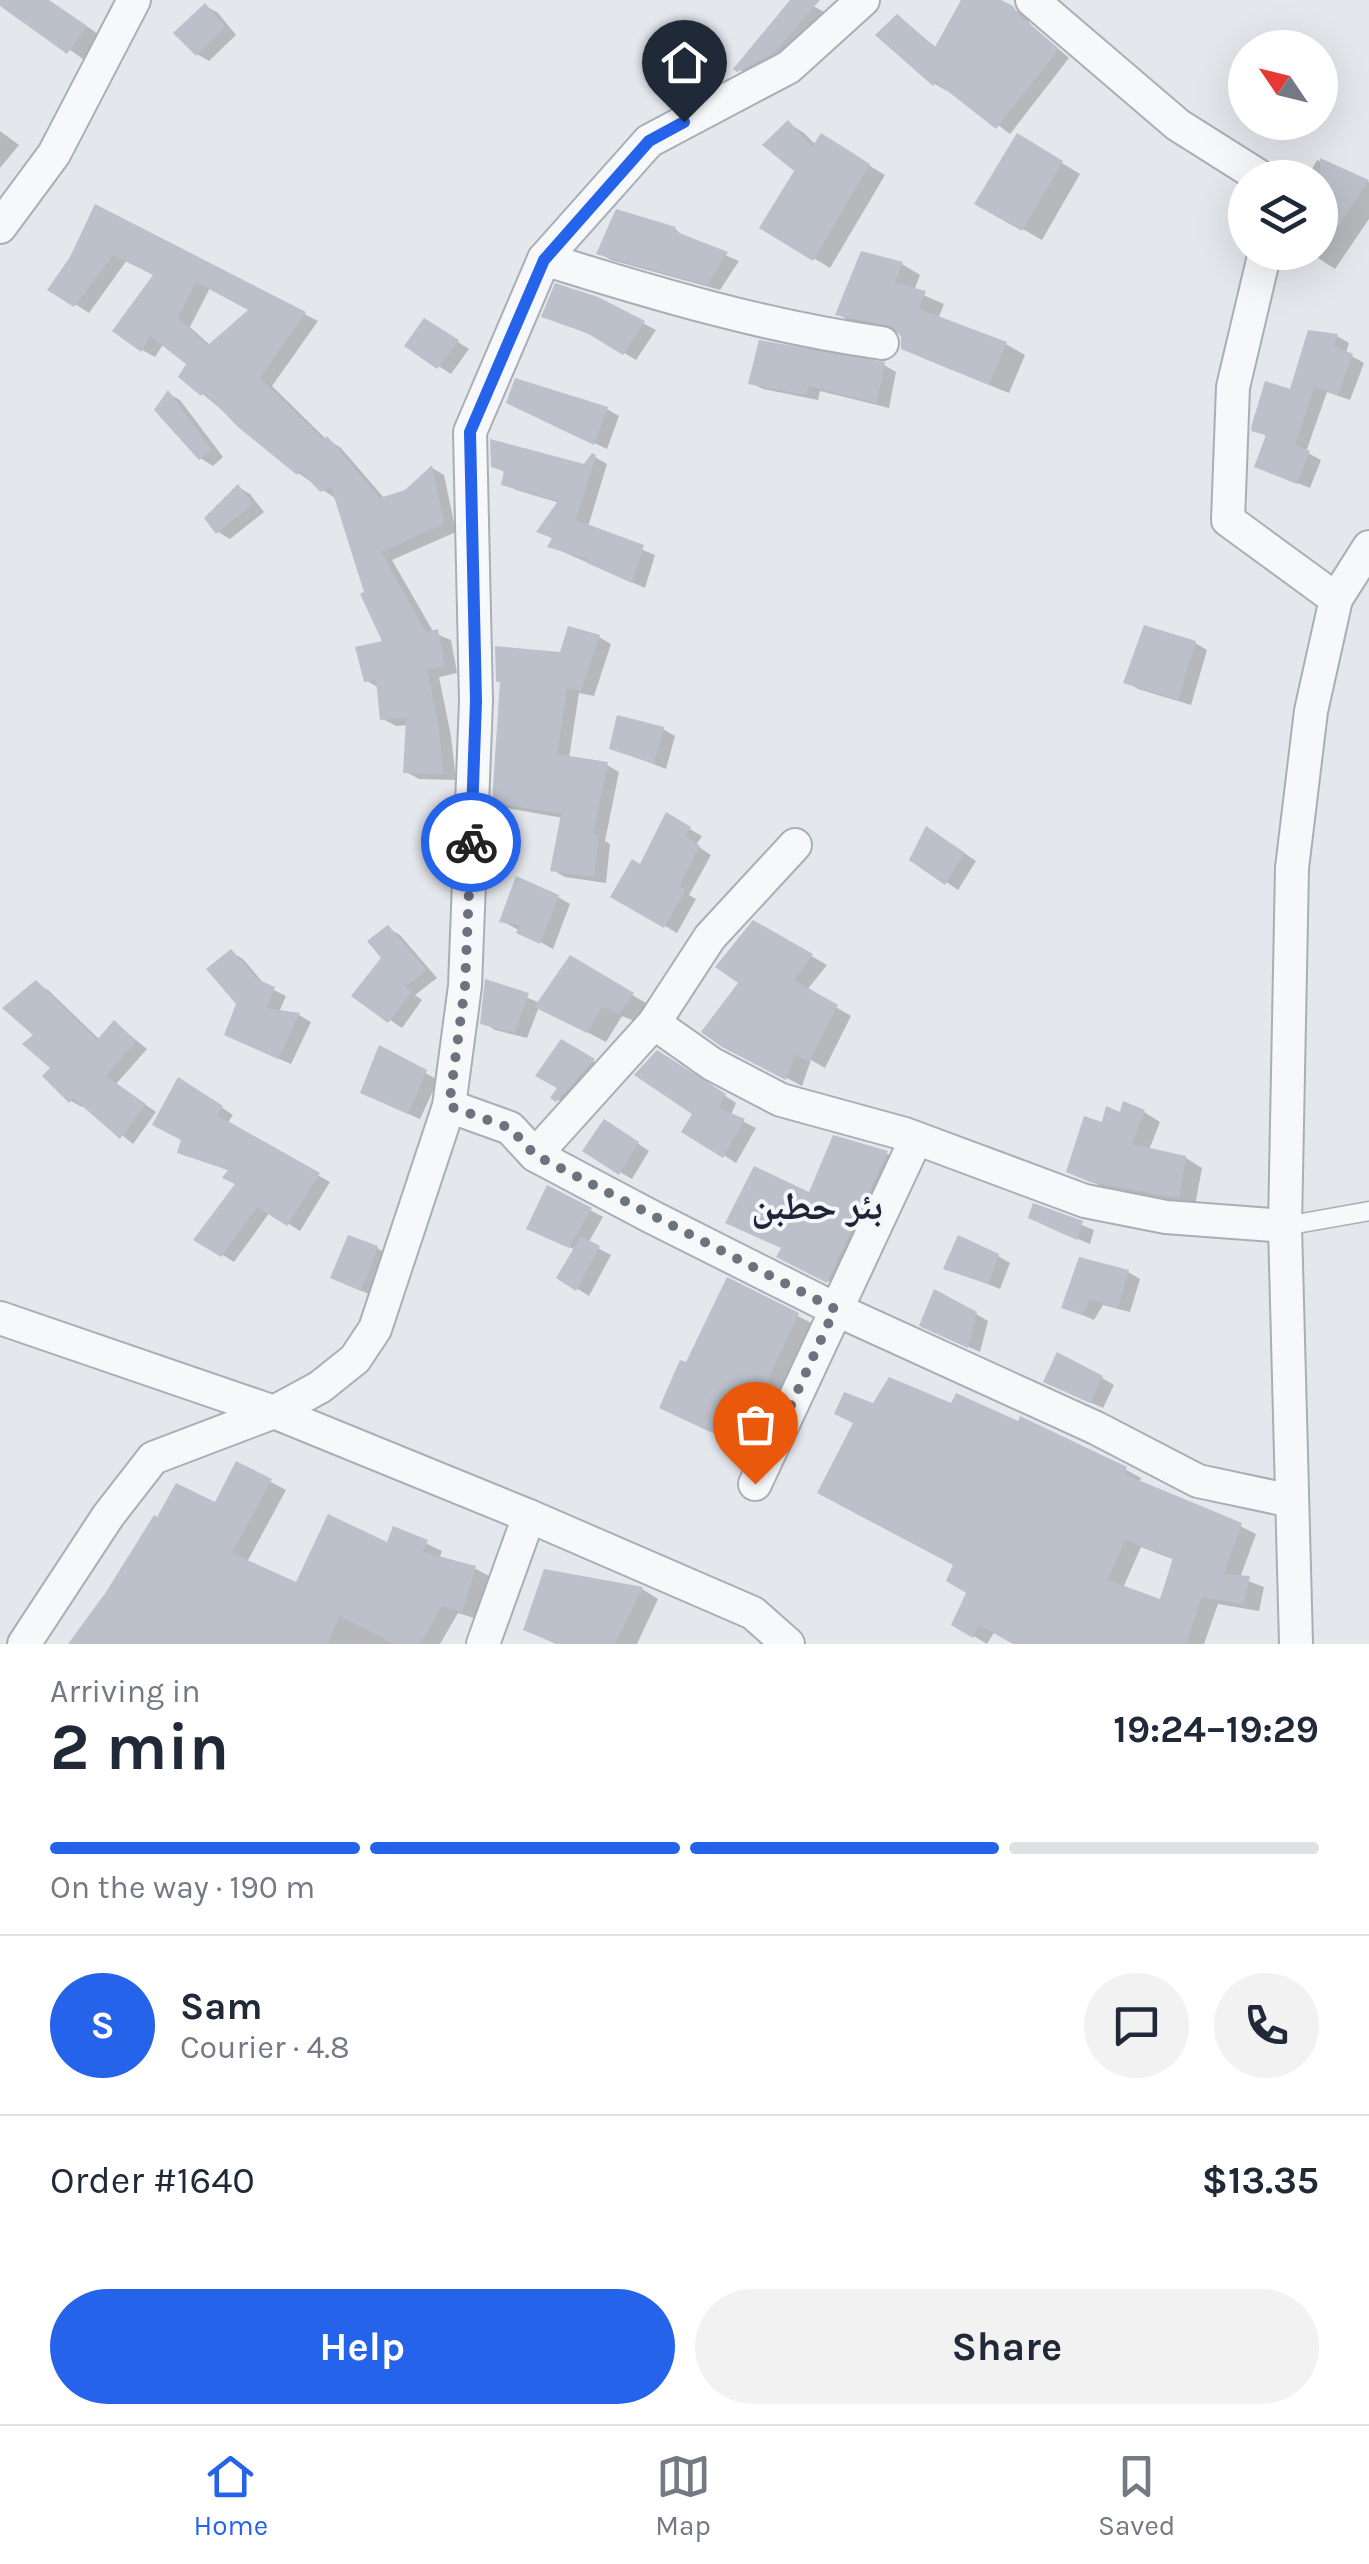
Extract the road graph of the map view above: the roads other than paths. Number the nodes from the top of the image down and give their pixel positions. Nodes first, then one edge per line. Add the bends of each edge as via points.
1 (134, 0) edge
2 (863, 0) edge
3 (1032, 0) edge
4 (1233, 160) edge
5 (0, 227) edge
6 (544, 260) junction
7 (1261, 270) edge
8 (882, 343) dead end
9 (1369, 547) edge
10 (1336, 599) junction
11 (795, 845) dead end
12 (654, 1024) junction
13 (449, 1106) junction
14 (916, 1138) junction
15 (535, 1155) junction
16 (1369, 1212) edge
17 (1285, 1226) junction
18 (835, 1309) junction
19 (0, 1318) edge
20 (274, 1412) junction
21 (755, 1484) dead end
22 (1292, 1501) junction
23 (529, 1516) junction
24 (785, 1643) edge
25 (24, 1644) edge
26 (482, 1644) edge
27 (1296, 1644) edge

1 - 5 street via 54,154
2 - 6 street via 790,67 649,141
3 - 4 street via 1178,125
6 - 8 street via 690,304
6 - 13 street via 470,432 476,701 465,986
7 - 10 street via 1233,387 1228,520
9 - 10 street
10 - 17 street via 1311,710 1292,868
11 - 12 street via 710,936
12 - 14 street via 782,1100
12 - 15 street
13 - 15 street via 510,1128
13 - 20 street via 374,1328 355,1359
14 - 17 street via 1085,1200 1166,1217
14 - 18 street
15 - 18 street
16 - 17 lane
17 - 22 street
18 - 21 street
18 - 22 street via 1198,1481
19 - 20 street
20 - 23 street
20 - 25 street via 153,1458
22 - 27 street
23 - 24 street via 753,1613
23 - 26 street

